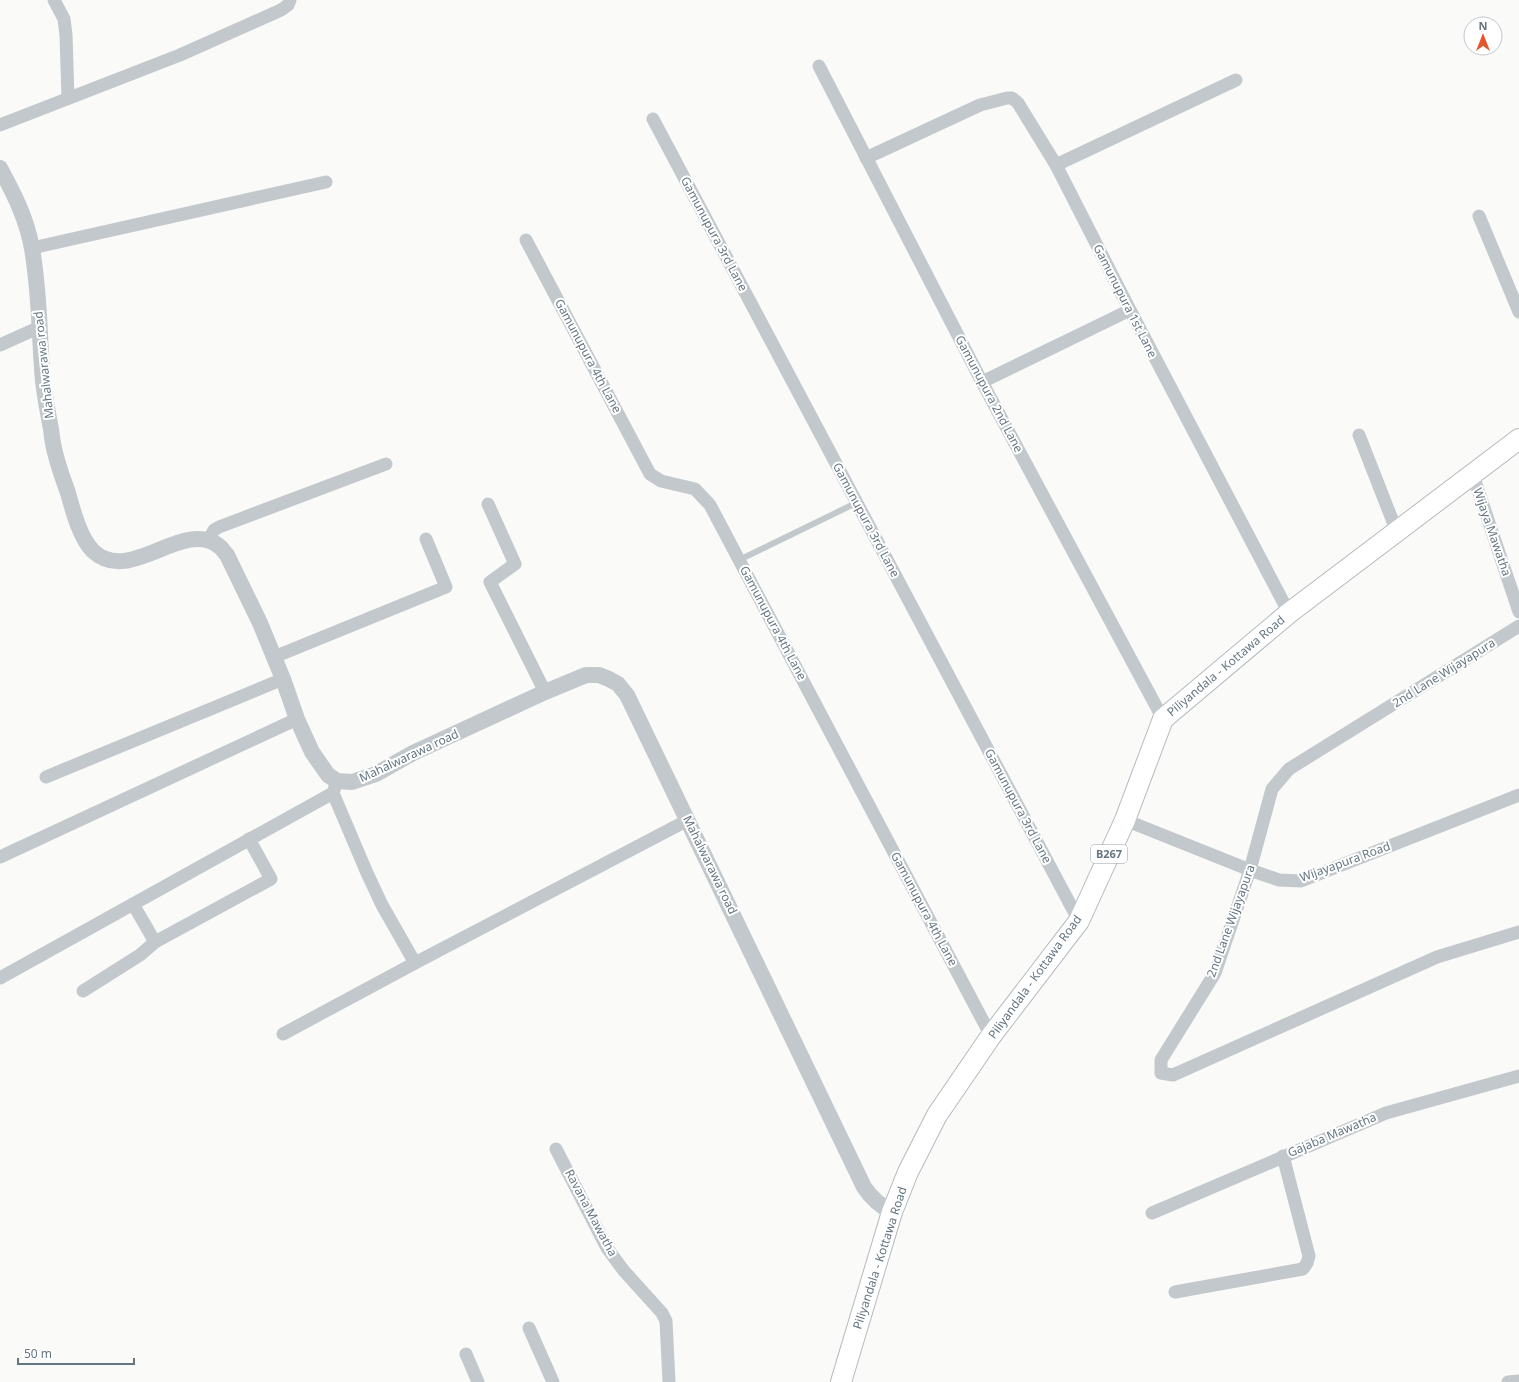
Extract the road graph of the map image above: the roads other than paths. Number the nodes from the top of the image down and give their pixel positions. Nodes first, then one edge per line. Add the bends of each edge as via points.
1 (54, 0) edge
2 (290, 0) edge
3 (819, 66) dead end
4 (1236, 80) dead end
5 (68, 98) junction
6 (653, 119) dead end
7 (0, 125) edge
8 (866, 158) junction
9 (1056, 164) junction
10 (0, 168) edge
11 (326, 182) dead end
12 (1479, 216) dead end
13 (526, 240) dead end
14 (32, 248) junction
15 (1130, 310) junction
16 (1519, 312) edge
17 (40, 327) junction
18 (0, 345) edge
19 (982, 382) junction
20 (1359, 435) dead end
21 (1519, 439) edge
22 (386, 464) dead end
23 (1473, 475) junction
24 (856, 503) junction
25 (488, 504) dead end
26 (1397, 532) junction
27 (426, 539) dead end
28 (208, 541) junction
29 (740, 560) junction
30 (1519, 612) edge
31 (1289, 613) junction
32 (1519, 626) edge
33 (274, 657) junction
34 (283, 679) junction
35 (545, 692) junction
36 (297, 719) junction
37 (1164, 719) junction
38 (46, 776) dead end
39 (335, 787) junction
40 (1519, 795) edge
41 (688, 820) junction
42 (1125, 820) junction
43 (249, 839) junction
44 (0, 857) edge
45 (1250, 870) junction
46 (133, 904) junction
47 (1079, 921) junction
48 (1519, 932) edge
49 (155, 942) junction
50 (415, 963) junction
51 (0, 978) edge
52 (83, 992) dead end
53 (283, 1034) dead end
54 (991, 1036) junction
55 (1519, 1076) edge
56 (556, 1149) dead end
57 (1283, 1156) junction
58 (892, 1212) junction
59 (1152, 1213) dead end
60 (1176, 1292) dead end
61 (529, 1328) dead end
62 (466, 1354) dead end
63 (845, 1381) edge
64 (1519, 1381) edge
65 (478, 1382) edge
66 (553, 1382) edge
67 (669, 1382) edge
68 (1508, 1382) edge

1 - 5 street via 64,19
2 - 5 street via 281,10 180,55
3 - 8 street, Gamunupura 2nd Lane
4 - 9 street
5 - 7 street
6 - 24 street, Gamunupura 3rd Lane
8 - 9 street, Gamunupura 1st Lane via 980,105 1012,98 1018,103
8 - 19 street, Gamunupura 2nd Lane
9 - 15 street, Gamunupura 1st Lane
10 - 14 street, Mahalwarawa road via 23,213
11 - 14 street
12 - 16 street
13 - 29 street, Gamunupura 4th Lane via 650,474 661,481 695,489 710,505
14 - 17 street, Mahalwarawa road
15 - 19 street
15 - 31 street, Gamunupura 1st Lane
17 - 18 street
17 - 28 street, Mahalwarawa road via 43,382 55,455 84,540 93,551 106,559 122,562 186,541
19 - 37 street, Gamunupura 2nd Lane
20 - 26 street
21 - 23 main road, Piliyandala - Kottawa Road / B267
22 - 28 street via 219,527 214,530
23 - 26 main road, Piliyandala - Kottawa Road / B267
23 - 30 street, Wijaya Mawatha
24 - 29 lane
24 - 47 street, Gamunupura 3rd Lane
25 - 35 street via 515,564 490,582
26 - 31 main road, Piliyandala - Kottawa Road / B267
27 - 33 street via 446,587
28 - 33 street via 219,546 227,555
29 - 54 street, Gamunupura 4th Lane
31 - 37 main road, Piliyandala - Kottawa Road / B267
32 - 45 street, 2nd Lane Wijayapura via 1289,769 1272,789
33 - 34 street
34 - 36 street
34 - 38 street
35 - 39 street, Mahalwarawa road via 413,753 376,774
35 - 41 street, Mahalwarawa road via 586,675 599,675 618,684 627,695
36 - 39 street via 316,759
36 - 44 street
37 - 42 main road, Piliyandala - Kottawa Road / B267
39 - 43 street
39 - 50 street via 367,873
40 - 45 street, Wijayapura Road via 1301,881 1279,880
41 - 50 street
41 - 58 street, Mahalwarawa road via 864,1187 870,1197
42 - 45 street, Wijayapura Road
42 - 47 main road, Piliyandala - Kottawa Road / B267
43 - 46 street
43 - 49 street via 271,879
45 - 48 street, 2nd Lane Wijayapura via 1215,973 1161,1060 1161,1073 1173,1074 1437,958
46 - 49 street
46 - 51 street
47 - 54 main road, Piliyandala - Kottawa Road / B267
49 - 52 street via 140,955
50 - 53 street
54 - 58 main road, Piliyandala - Kottawa Road / B267 via 937,1115 908,1172
55 - 57 street, Gajaba Mawatha via 1386,1113
56 - 67 street, Ravana Mawatha via 607,1248 666,1321
57 - 59 street, Gajaba Mawatha
57 - 60 street via 1309,1256 1303,1269
58 - 63 main road, Piliyandala - Kottawa Road / B267
61 - 66 street
62 - 65 street
64 - 68 street

